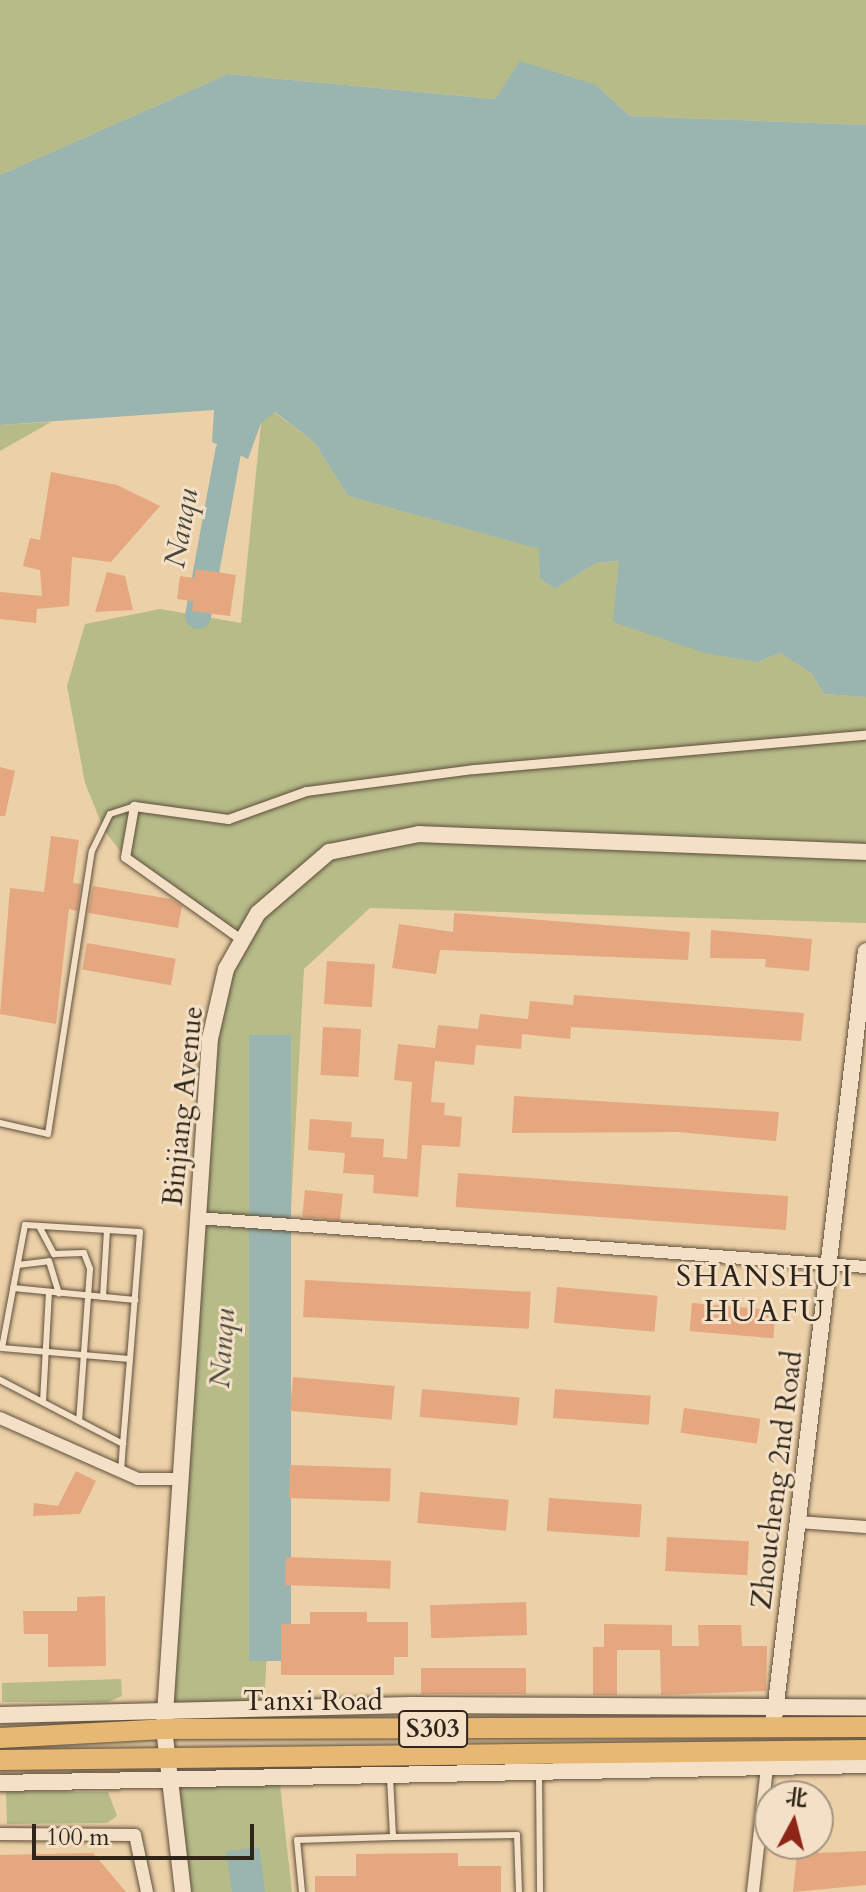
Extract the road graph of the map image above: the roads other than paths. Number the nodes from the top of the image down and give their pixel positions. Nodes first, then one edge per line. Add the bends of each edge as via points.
1 (866, 735) edge
2 (134, 806) junction
3 (866, 852) edge
4 (242, 940) junction
5 (866, 951) edge
6 (0, 1123) edge
7 (202, 1218) junction
8 (39, 1226) junction
9 (107, 1230) junction
10 (829, 1262) junction
11 (18, 1265) junction
12 (866, 1267) edge
13 (13, 1288) junction
14 (49, 1292) junction
15 (59, 1293) junction
16 (87, 1296) junction
17 (103, 1297) junction
18 (135, 1300) junction
19 (1, 1352) edge
20 (46, 1352) junction
21 (83, 1355) junction
22 (130, 1359) junction
23 (0, 1380) edge
24 (43, 1402) junction
25 (0, 1418) edge
26 (79, 1421) junction
27 (123, 1444) junction
28 (121, 1472) junction
29 (180, 1479) junction
30 (798, 1522) junction
31 (866, 1527) edge
32 (165, 1707) junction
33 (866, 1707) edge
34 (0, 1715) edge
35 (774, 1719) junction
36 (866, 1727) edge
37 (164, 1729) junction
38 (0, 1738) edge
39 (866, 1750) edge
40 (166, 1753) junction
41 (768, 1759) junction
42 (0, 1760) edge
43 (866, 1765) edge
44 (539, 1770) junction
45 (390, 1773) junction
46 (171, 1778) junction
47 (0, 1783) edge
48 (0, 1834) edge
49 (393, 1837) junction
50 (147, 1892) edge
51 (183, 1892) edge
52 (302, 1892) edge
53 (519, 1892) edge
54 (540, 1892) edge
55 (753, 1892) edge

1 - 2 street via 474,769 306,791 228,819
2 - 4 street via 125,857
2 - 6 lane via 110,814 92,851 48,1134
3 - 4 street, Binjiang Avenue via 419,834 329,852 258,913
4 - 7 street, Binjiang Avenue via 226,969 210,1039
5 - 10 street, Zhoucheng 2nd Road
7 - 10 street
7 - 29 street, Binjiang Avenue
8 - 9 lane
8 - 11 lane via 25,1225
8 - 16 lane via 54,1254 84,1253 90,1269
9 - 17 lane
9 - 18 lane via 140,1232
10 - 12 street
10 - 30 street, Zhoucheng 2nd Road
11 - 13 lane
11 - 15 lane via 49,1261
13 - 14 lane
13 - 19 lane
14 - 15 lane
14 - 20 lane
15 - 16 lane
16 - 17 lane
16 - 21 lane
17 - 18 lane
18 - 22 lane
19 - 20 lane
20 - 21 lane
20 - 24 lane
21 - 22 lane
21 - 26 lane
22 - 27 lane
23 - 24 lane
24 - 26 lane
25 - 28 street
26 - 27 lane
27 - 28 lane
28 - 29 street
29 - 32 street, Binjiang Avenue
30 - 31 street
30 - 35 street, Zhoucheng 2nd Road
32 - 34 street
32 - 35 street
32 - 37 street, Binjiang Avenue
33 - 35 street
35 - 36 main road, Tanxi Road / S303
35 - 37 main road, Tanxi Road / S303
37 - 38 main road, Tanxi Road / S303
37 - 40 street, Binjiang Avenue
39 - 41 main road, Tanxi Road / S303
40 - 41 main road, Tanxi Road / S303
40 - 42 main road, Tanxi Road / S303
40 - 46 street, Binjiang Avenue
41 - 43 street
41 - 44 street
41 - 55 street
44 - 45 street
44 - 54 lane
45 - 46 street
45 - 49 lane
46 - 47 street
46 - 51 street, Binjiang Avenue
48 - 50 street via 135,1835
49 - 52 lane via 297,1840
49 - 53 lane via 517,1835

